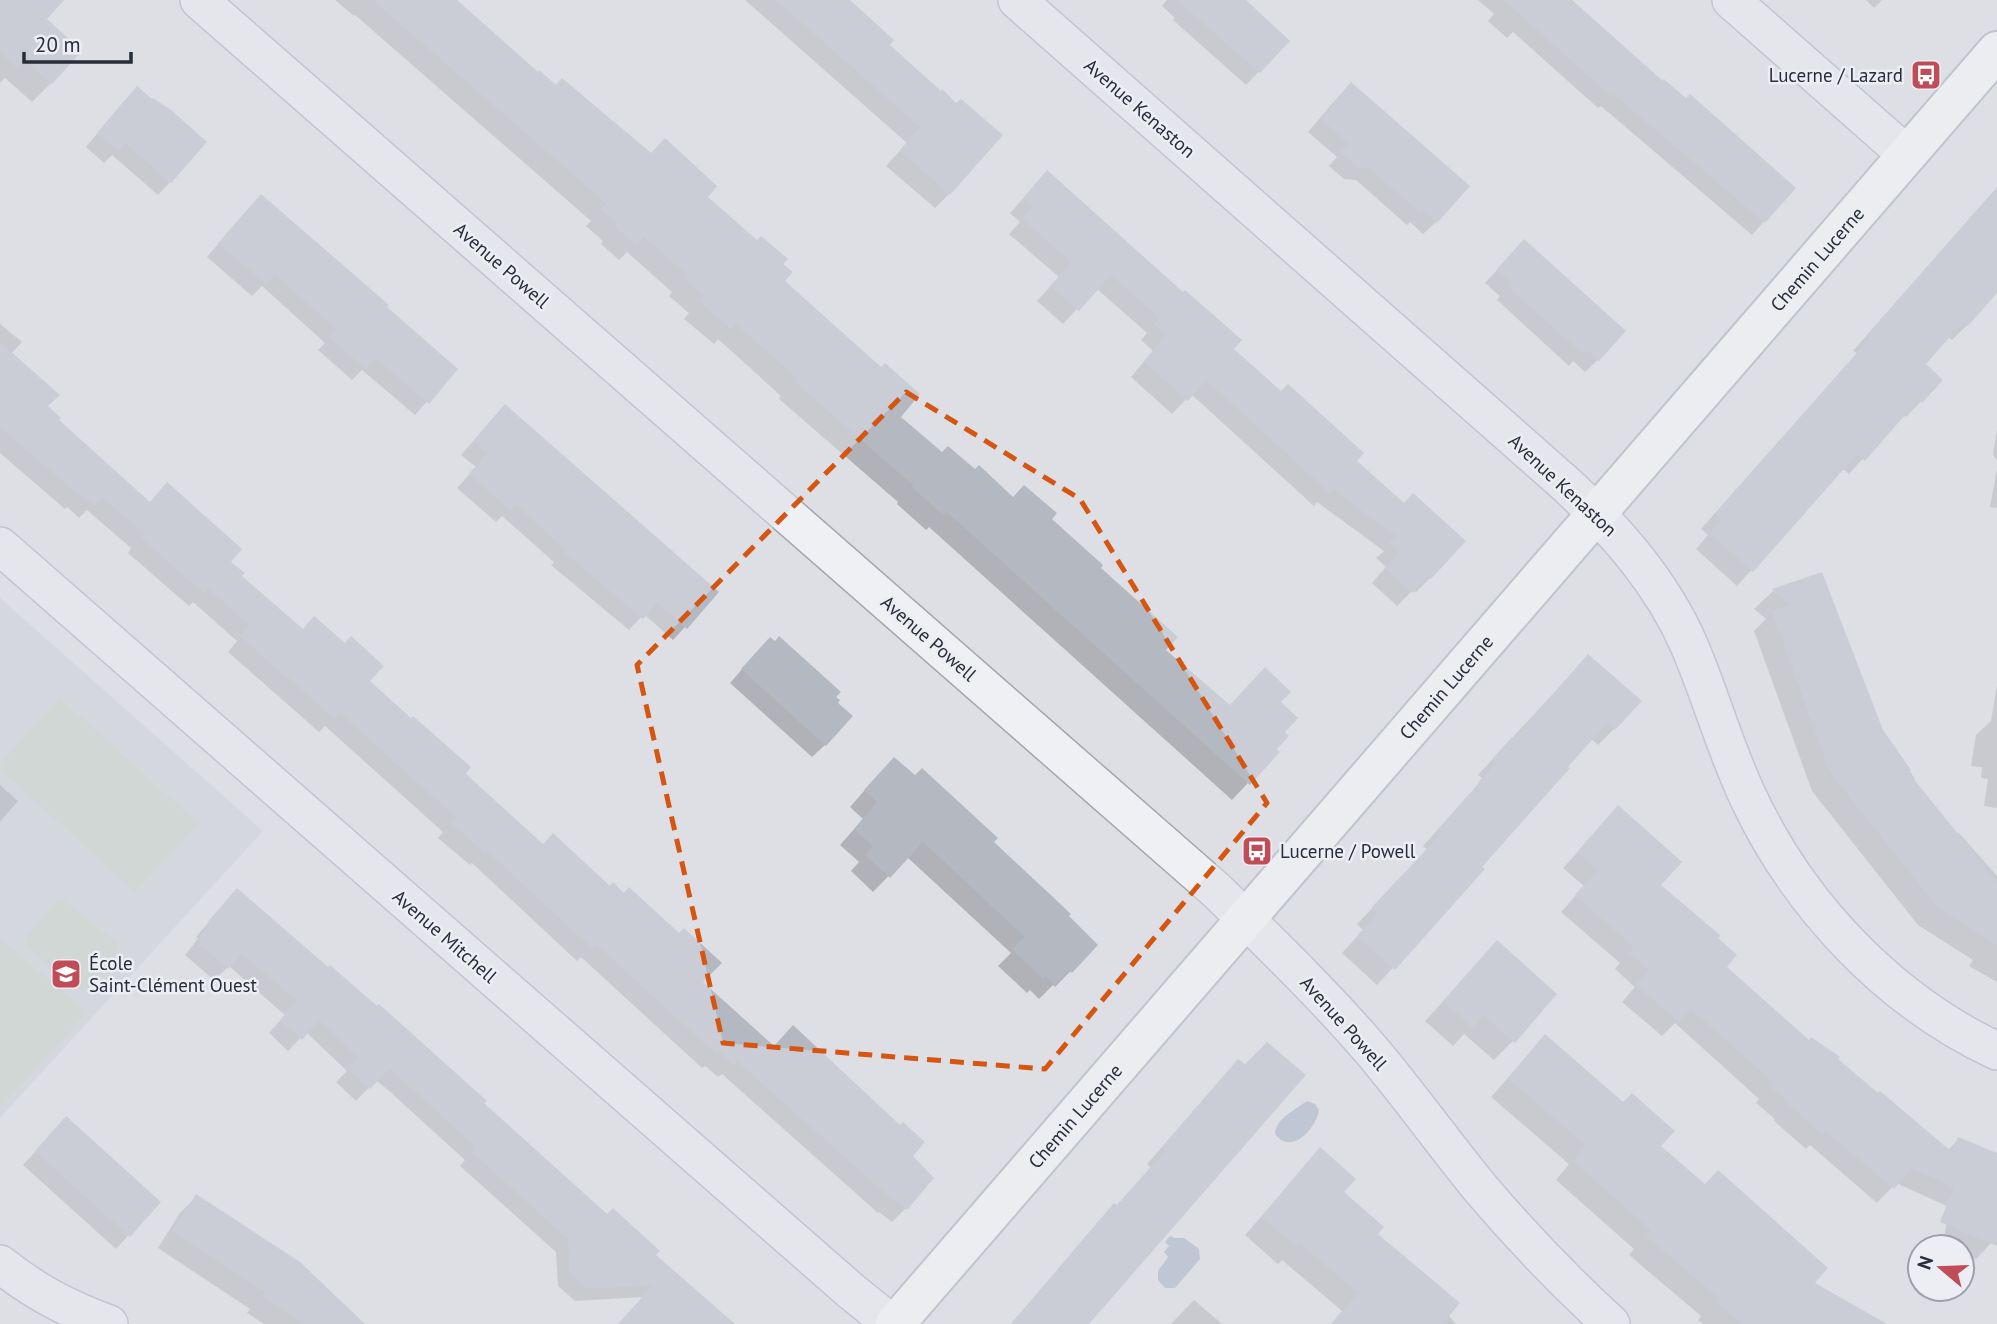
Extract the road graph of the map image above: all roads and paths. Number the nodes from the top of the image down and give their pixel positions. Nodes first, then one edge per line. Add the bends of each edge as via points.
1 (199, 0) edge
2 (1017, 0) edge
3 (1731, 0) edge
4 (1997, 51) edge
5 (1907, 155) junction
6 (1596, 513) junction
7 (0, 546) edge
8 (1245, 918) junction
9 (1997, 1051) edge
10 (0, 1264) edge
11 (109, 1324) edge
12 (894, 1324) edge
13 (1611, 1324) edge

1 - 8 street, Avenue Powell
2 - 6 street, Avenue Kenaston
3 - 5 street
4 - 5 main road, Chemin Lucerne
5 - 6 main road, Chemin Lucerne
6 - 8 main road, Chemin Lucerne
6 - 9 street, Avenue Kenaston via 1629,549 1677,620 1737,773 1791,872 1843,937 1888,979 1945,1022
7 - 12 street, Avenue Mitchell
8 - 12 main road, Chemin Lucerne
8 - 13 street, Avenue Powell via 1370,1050 1501,1211
10 - 11 street via 30,1288

